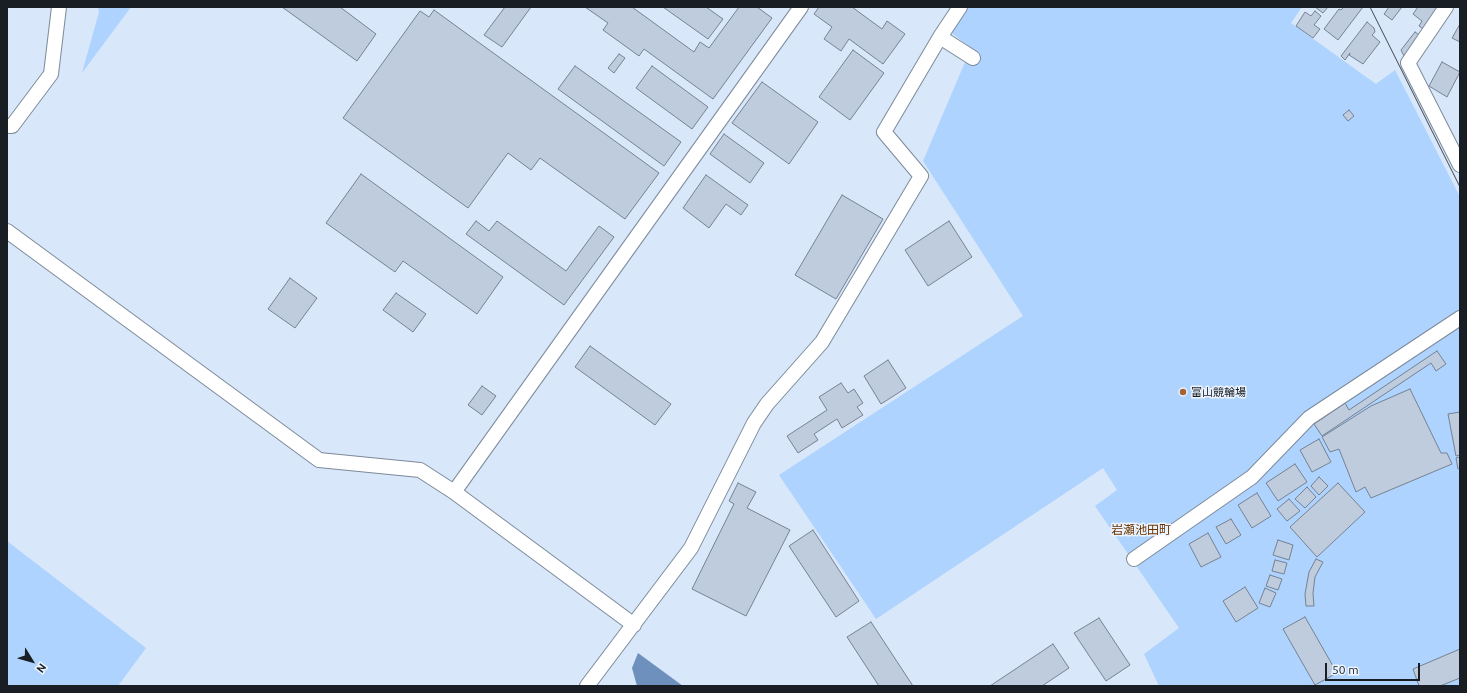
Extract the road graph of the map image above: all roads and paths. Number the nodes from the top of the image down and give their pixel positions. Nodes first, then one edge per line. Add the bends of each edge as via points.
1 (58, 7) edge
2 (801, 7) edge
3 (960, 7) edge
4 (1446, 7) edge
5 (940, 37) junction
6 (973, 58) dead end
7 (7, 126) edge
8 (1460, 165) edge
9 (7, 231) edge
10 (1460, 318) edge
11 (454, 492) junction
12 (1134, 559) dead end
13 (634, 625) junction
14 (587, 686) edge

1 - 7 street via 51,74 12,126
2 - 11 street
3 - 5 street
4 - 8 street via 1408,63
5 - 6 street
5 - 13 street via 884,132 921,176 822,342 767,404 747,434 690,548
9 - 11 street via 319,460 420,470
10 - 12 street via 1309,418 1252,477
11 - 13 street
13 - 14 street

